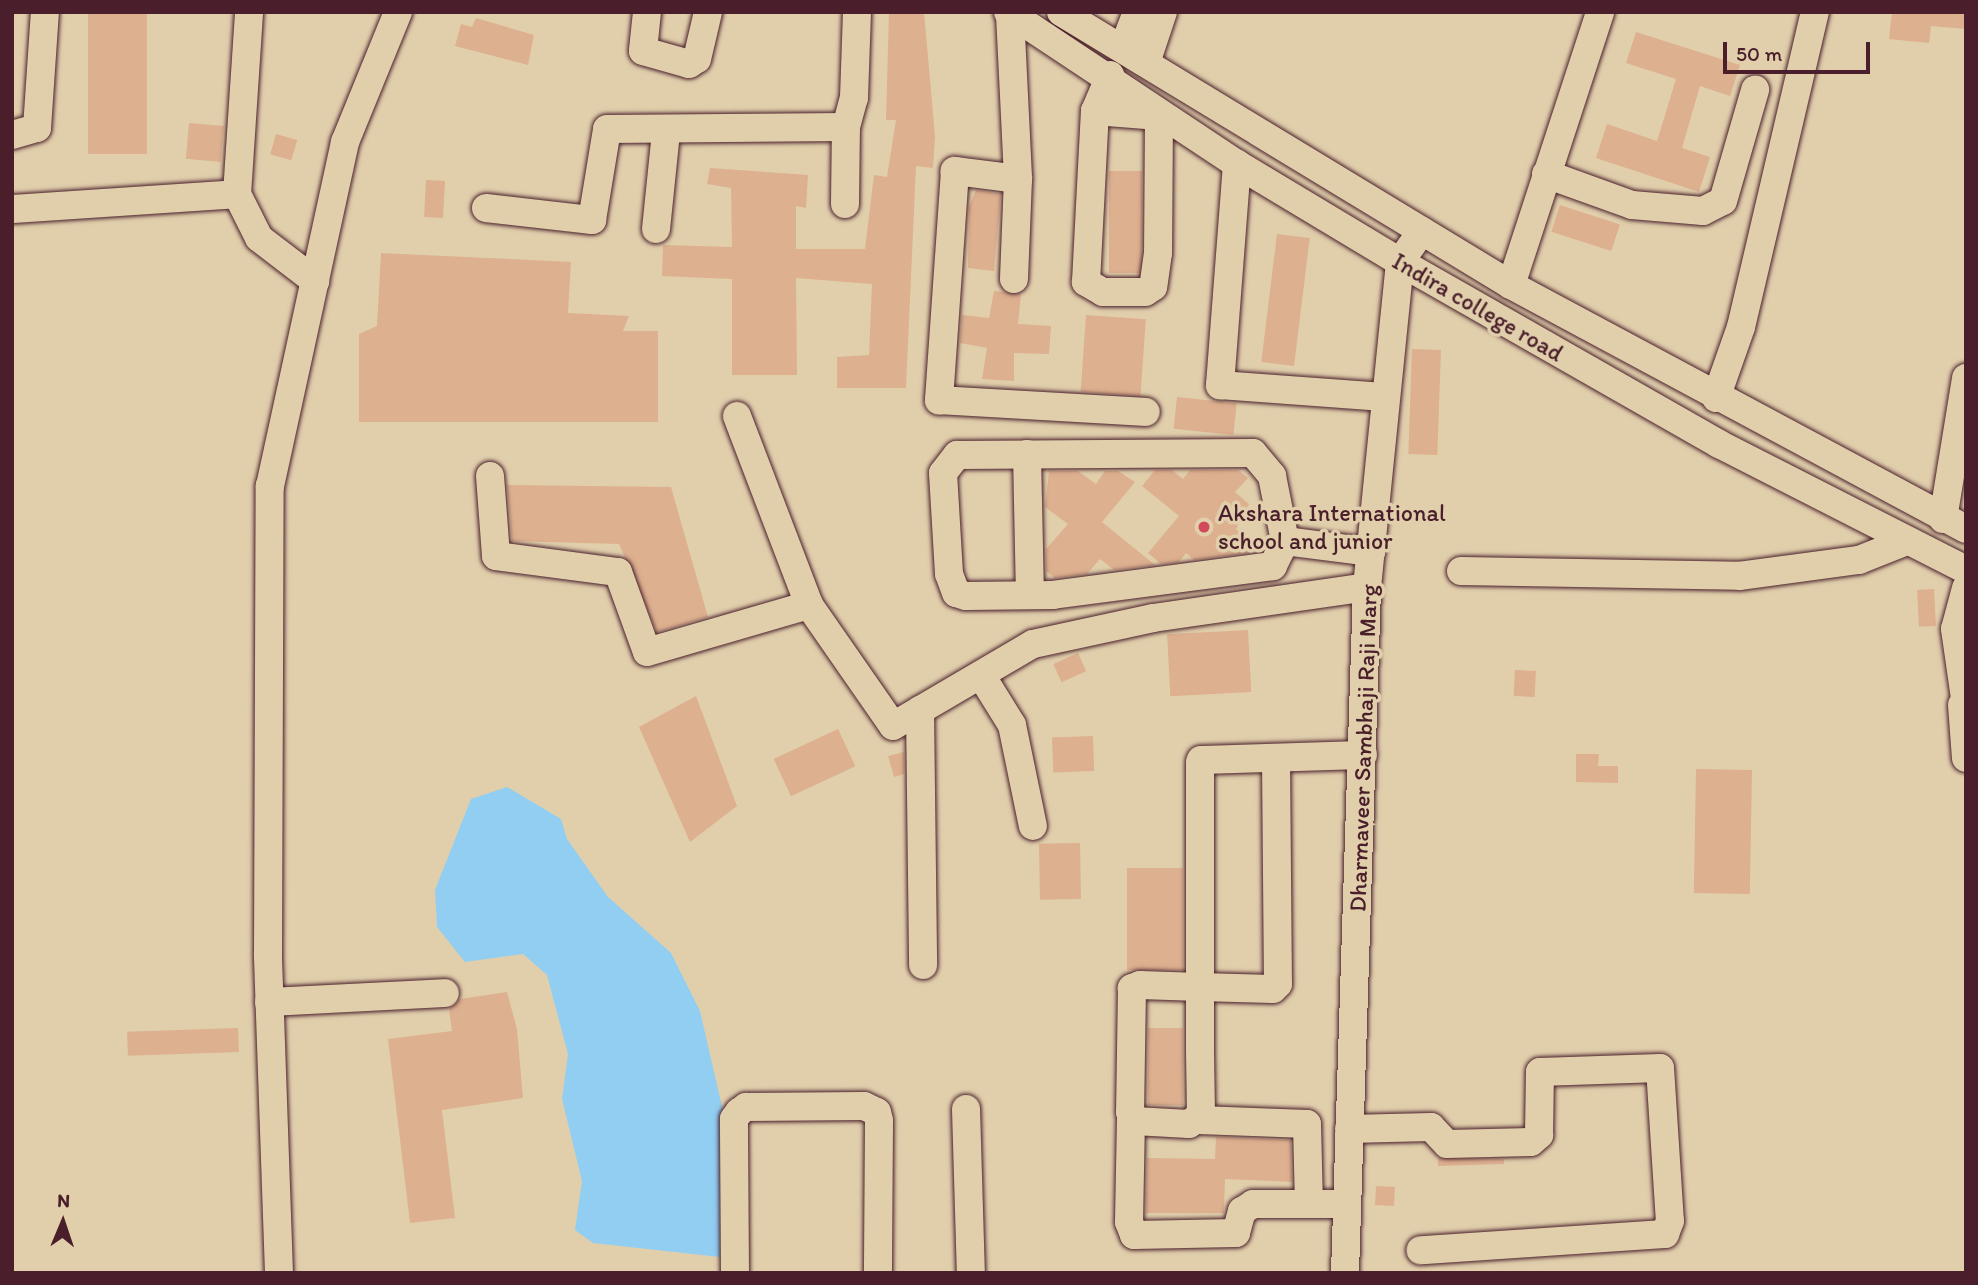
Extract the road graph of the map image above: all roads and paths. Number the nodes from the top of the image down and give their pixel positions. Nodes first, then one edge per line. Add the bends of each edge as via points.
1 (45, 12) edge
2 (249, 12) edge
3 (398, 12) edge
4 (647, 12) edge
5 (708, 12) edge
6 (857, 12) edge
7 (1061, 12) edge
8 (1137, 12) edge
9 (1163, 12) edge
10 (1600, 12) edge
11 (1815, 12) edge
12 (1009, 13) edge
13 (1135, 53) junction
14 (1110, 75) junction
15 (1755, 90) dead end
16 (1095, 111) junction
17 (846, 127) junction
18 (666, 132) junction
19 (12, 135) edge
20 (1237, 164) junction
21 (1546, 174) junction
22 (1018, 180) junction
23 (237, 194) junction
24 (845, 204) dead end
25 (486, 208) dead end
26 (12, 209) edge
27 (656, 229) dead end
28 (1422, 232) junction
29 (1400, 262) junction
30 (1014, 279) dead end
31 (315, 281) junction
32 (1511, 285) junction
33 (1966, 378) edge
34 (1384, 397) junction
35 (1716, 398) junction
36 (1146, 412) dead end
37 (737, 416) dead end
38 (1027, 454) junction
39 (490, 476) dead end
40 (1954, 524) edge
41 (1285, 541) junction
42 (1907, 541) junction
43 (1371, 552) junction
44 (1966, 570) edge
45 (1461, 571) dead end
46 (1367, 587) junction
47 (1966, 588) edge
48 (1041, 595) junction
49 (809, 605) junction
50 (1055, 639) junction
51 (981, 675) junction
52 (1964, 705) edge
53 (920, 710) junction
54 (1363, 755) junction
55 (1966, 758) edge
56 (1276, 759) junction
57 (1032, 826) dead end
58 (923, 965) dead end
59 (1200, 986) junction
60 (445, 993) dead end
61 (270, 1002) junction
62 (965, 1109) dead end
63 (1131, 1118) junction
64 (1199, 1120) junction
65 (1349, 1129) junction
66 (1309, 1204) junction
67 (1346, 1204) junction
68 (1422, 1250) dead end
69 (279, 1273) edge
70 (735, 1273) edge
71 (878, 1273) edge
72 (971, 1273) edge
73 (1345, 1273) edge

1 - 19 street via 37,128
2 - 23 street
3 - 31 street via 345,142
4 - 5 street via 643,51 689,64 697,59
6 - 17 street via 854,98
7 - 13 street, Indira college road
8 - 13 street
9 - 13 street
10 - 21 street
11 - 35 street via 1741,327
12 - 14 street, Indira college road
12 - 22 street
13 - 28 street, Indira college road
14 - 16 street
14 - 20 street, Indira college road
15 - 21 street via 1723,201 1703,211 1632,205
16 - 16 street via 1086,282 1104,292 1145,292 1153,287 1158,253 1159,116
17 - 18 street
17 - 24 street
18 - 25 street via 609,118 592,220
18 - 27 street
20 - 29 street, Indira college road
20 - 34 street via 1220,385
21 - 32 street
22 - 30 street
22 - 36 street via 955,171 939,400
23 - 26 street
23 - 31 street via 259,238
28 - 29 street, Dharmaveer Sambhaji Raji Marg
28 - 32 street, Indira college road
29 - 34 street, Dharmaveer Sambhaji Raji Marg
29 - 42 street, Indira college road via 1718,444
31 - 61 street via 271,486
32 - 35 street, Indira college road
33 - 40 street
34 - 43 street, Dharmaveer Sambhaji Raji Marg
35 - 40 street, Indira college road
37 - 49 street
38 - 41 street via 1253,453 1272,476
38 - 48 street
38 - 48 street via 957,455 943,473 949,574 956,593
39 - 49 street via 496,556 618,572 647,652
41 - 43 street
41 - 48 street via 1273,566
42 - 44 street, Indira college road
42 - 45 street via 1859,560 1739,576
43 - 46 street, Dharmaveer Sambhaji Raji Marg
46 - 50 street via 1153,618
46 - 54 street, Dharmaveer Sambhaji Raji Marg
47 - 52 street via 1955,629
48 - 50 street
49 - 53 street via 893,726
50 - 51 street via 1033,644
51 - 53 street
51 - 57 street via 1012,725
52 - 55 street
53 - 58 street
54 - 56 street
54 - 65 street, Dharmaveer Sambhaji Raji Marg
56 - 59 street via 1199,764
56 - 59 street via 1278,984 1273,989
59 - 63 street via 1140,985 1129,992
59 - 64 street
60 - 61 street
61 - 69 street
62 - 72 street
63 - 64 street via 1179,1124
63 - 66 street via 1129,1222 1134,1235 1225,1235 1236,1233 1242,1211 1253,1204
64 - 66 street via 1307,1124
65 - 67 street, Dharmaveer Sambhaji Raji Marg
65 - 68 street via 1431,1127 1447,1144 1531,1142 1539,1135 1540,1072 1660,1068 1670,1220 1665,1234
66 - 67 street
67 - 73 street, Dharmaveer Sambhaji Raji Marg
70 - 71 street via 734,1119 738,1112 746,1107 864,1106 877,1112 879,1121

